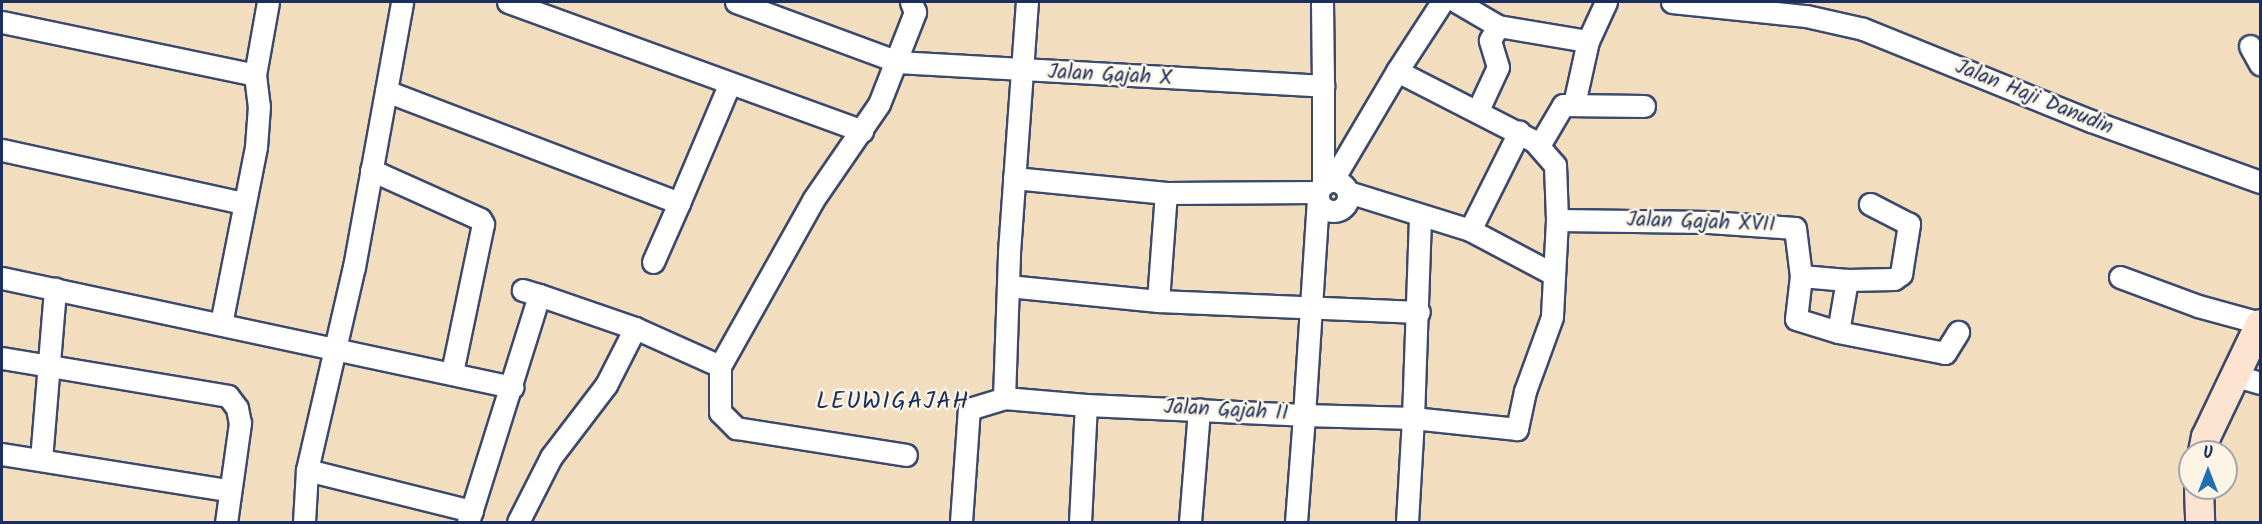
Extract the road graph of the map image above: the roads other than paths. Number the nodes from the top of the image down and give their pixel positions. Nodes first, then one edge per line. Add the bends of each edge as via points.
1 (267, 2) edge
2 (402, 2) edge
3 (508, 2) edge
4 (736, 2) edge
5 (910, 2) edge
6 (1027, 2) edge
7 (1322, 2) edge
8 (1442, 2) edge
9 (1457, 2) edge
10 (1606, 2) edge
11 (1672, 2) edge
12 (1807, 9) edge
13 (2, 22) edge
14 (1498, 26) junction
15 (1588, 41) junction
16 (898, 62) junction
17 (1024, 71) junction
18 (1397, 71) junction
19 (255, 75) junction
20 (729, 86) junction
21 (1323, 86) junction
22 (386, 92) junction
23 (1574, 104) junction
24 (1644, 106) dead end
25 (1478, 110) junction
26 (862, 131) junction
27 (1519, 132) junction
28 (1540, 144) junction
29 (2, 150) edge
30 (371, 170) junction
31 (1014, 178) junction
32 (2260, 182) edge
33 (1328, 190) junction
34 (1166, 193) junction
35 (244, 203) junction
36 (679, 203) junction
37 (1870, 204) dead end
38 (1420, 217) junction
39 (1557, 220) junction
40 (1470, 230) junction
41 (653, 262) dead end
42 (1553, 274) junction
43 (1801, 276) junction
44 (2120, 277) dead end
45 (2, 278) edge
46 (1846, 279) junction
47 (1008, 286) junction
48 (56, 289) junction
49 (1158, 301) junction
50 (1309, 309) junction
51 (1419, 312) junction
52 (221, 323) junction
53 (2260, 323) edge
54 (635, 328) junction
55 (1838, 332) junction
56 (1958, 332) dead end
57 (336, 351) junction
58 (2, 358) edge
59 (720, 366) junction
60 (49, 367) junction
61 (452, 373) junction
62 (2248, 379) edge
63 (512, 387) junction
64 (1004, 398) junction
65 (1086, 405) junction
66 (1199, 409) junction
67 (1304, 415) junction
68 (1413, 418) junction
69 (2205, 440) edge
70 (2, 454) edge
71 (906, 455) dead end
72 (41, 460) junction
73 (308, 470) junction
74 (228, 490) junction
75 (2199, 500) edge
76 (470, 517) edge
77 (226, 522) edge
78 (304, 522) edge
79 (518, 522) edge
80 (961, 522) edge
81 (1080, 522) edge
82 (1190, 522) edge
83 (1296, 522) edge
84 (1407, 522) edge
85 (2199, 522) edge

1 - 19 street
2 - 22 street
3 - 20 street
4 - 16 street, Jalan Gajah X
5 - 16 street via 915,12
6 - 17 street
7 - 21 street
8 - 18 street
9 - 14 street
10 - 15 street
11 - 12 street, Jalan Haji Danudin
12 - 32 street, Jalan Haji Danudin via 2111,129
13 - 19 street
14 - 15 street
14 - 25 street via 1490,40 1498,67
15 - 23 street
16 - 17 street, Jalan Gajah X
16 - 26 street
17 - 21 street, Jalan Gajah X
17 - 31 street
18 - 25 street
18 - 33 street
19 - 35 street via 258,124
20 - 26 street
20 - 36 street
21 - 33 street
22 - 30 street
22 - 36 street
23 - 24 street
23 - 28 street via 1560,107
25 - 27 street
26 - 59 street via 808,208
27 - 28 street
27 - 40 street
28 - 39 street via 1555,165
29 - 35 street
30 - 57 street
30 - 61 street via 480,219 483,224
31 - 34 street
31 - 47 street
33 - 34 street
33 - 38 street
33 - 50 street, Jalan Gajah II
34 - 49 street
35 - 52 street
36 - 41 street
37 - 46 street via 1909,224 1901,273 1893,279
38 - 40 street
38 - 51 street
39 - 42 street
39 - 43 street, Jalan Gajah XVII via 1790,226 1798,233
40 - 42 street
42 - 68 street via 1552,317 1525,391 1517,429
43 - 46 street
43 - 55 street, Jalan Gajah XVII via 1796,319
44 - 53 street via 2198,306
45 - 48 street
46 - 55 street
47 - 49 street
47 - 64 street
48 - 52 street
48 - 60 street
49 - 50 street
50 - 51 street
50 - 67 street, Jalan Gajah II
51 - 68 street
52 - 57 street
53 - 62 main road
54 - 59 street
54 - 63 street via 531,293
54 - 79 street via 606,386 551,457
55 - 56 street via 1945,353
57 - 61 street
57 - 73 street
58 - 60 street
59 - 71 street via 720,412 736,428
60 - 72 street
60 - 74 street via 228,396 237,408 240,423
61 - 63 street
62 - 69 main road
63 - 76 street
64 - 65 street, Jalan Gajah II
64 - 80 street, Jalan Gajah II via 973,406 967,413
65 - 66 street, Jalan Gajah II
65 - 81 street
66 - 67 street, Jalan Gajah II
66 - 82 street
67 - 68 street
67 - 83 street
68 - 84 street
70 - 72 street
72 - 74 street
73 - 76 street
73 - 78 street
74 - 77 street
75 - 85 main road

